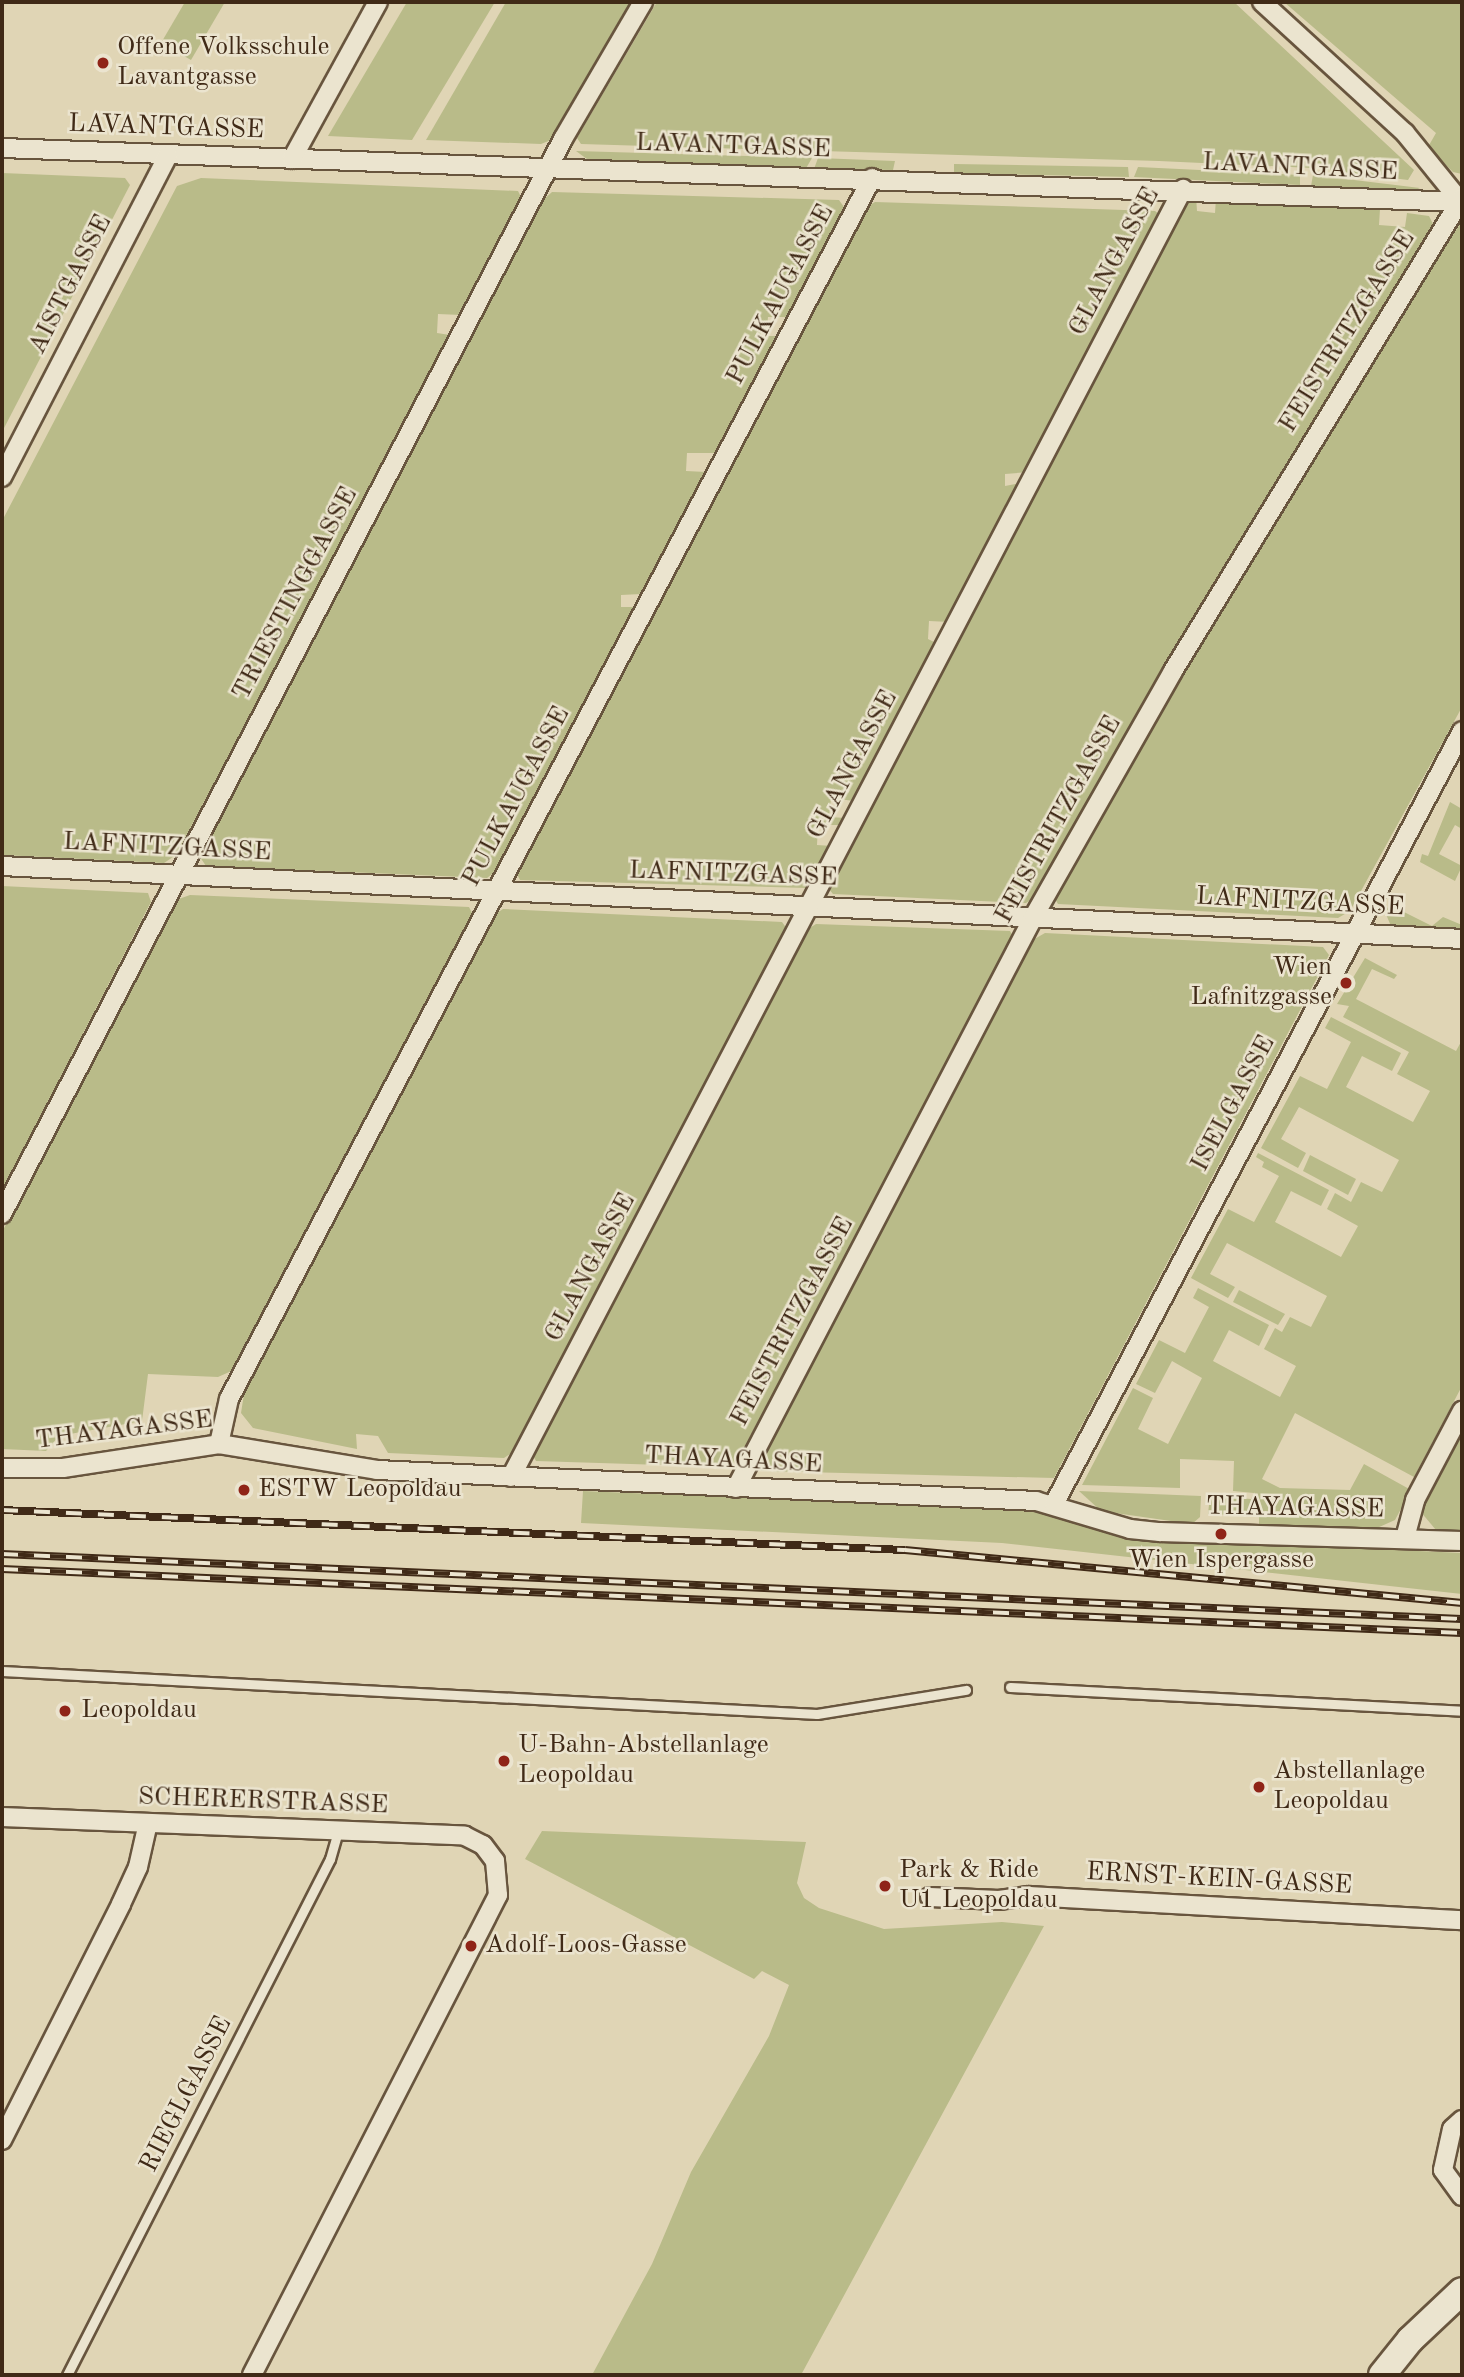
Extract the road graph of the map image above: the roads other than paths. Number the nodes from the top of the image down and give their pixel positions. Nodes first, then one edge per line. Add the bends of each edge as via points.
1 (378, 2) edge
2 (643, 2) edge
3 (1262, 2) edge
4 (2, 148) edge
5 (168, 155) junction
6 (292, 159) junction
7 (548, 167) junction
8 (872, 178) junction
9 (1183, 189) junction
10 (1462, 201) edge
11 (2, 477) edge
12 (1462, 731) edge
13 (2, 866) edge
14 (180, 874) junction
15 (496, 892) junction
16 (809, 905) junction
17 (1034, 916) junction
18 (1359, 932) junction
19 (1462, 939) edge
20 (2, 1214) edge
21 (1462, 1411) edge
22 (219, 1444) junction
23 (2, 1468) edge
24 (511, 1477) junction
25 (736, 1488) junction
26 (1054, 1504) junction
27 (1405, 1538) junction
28 (1462, 1541) edge
29 (2, 1671) edge
30 (1010, 1687) dead end
31 (966, 1690) dead end
32 (1462, 1711) edge
33 (2, 1817) edge
34 (148, 1823) junction
35 (338, 1831) junction
36 (930, 1897) dead end
37 (1462, 1920) edge
38 (1462, 2120) edge
39 (2, 2140) edge
40 (1462, 2196) edge
41 (1462, 2291) edge
42 (67, 2375) edge
43 (252, 2375) edge
44 (1382, 2375) edge

1 - 6 street
2 - 7 street, TRIESTINGGASSE
3 - 10 street via 1405,133
4 - 5 street, LAVANTGASSE
5 - 6 street, LAVANTGASSE
5 - 11 street, AISTGASSE
6 - 7 street, LAVANTGASSE
7 - 8 street, LAVANTGASSE
7 - 14 street, TRIESTINGGASSE
8 - 9 street, LAVANTGASSE
8 - 15 street, PULKAUGASSE
9 - 10 street, LAVANTGASSE
9 - 16 street, GLANGASSE
10 - 17 street, FEISTRITZGASSE via 1180,659
12 - 18 street, ISELGASSE
13 - 14 street, LAFNITZGASSE
14 - 15 street, LAFNITZGASSE
14 - 20 street, TRIESTINGGASSE
15 - 16 street, LAFNITZGASSE
15 - 22 street, PULKAUGASSE via 229,1399
16 - 17 street, LAFNITZGASSE
16 - 24 street, GLANGASSE
17 - 18 street, LAFNITZGASSE
17 - 25 street, FEISTRITZGASSE
18 - 19 street, LAFNITZGASSE
18 - 26 street, ISELGASSE via 1315,1007
21 - 27 street via 1415,1500
22 - 23 street, THAYAGASSE via 63,1468
22 - 24 street, THAYAGASSE via 377,1470
24 - 25 street, THAYAGASSE
25 - 26 street, THAYAGASSE
26 - 27 street, THAYAGASSE via 1130,1529 1160,1532
27 - 28 street, THAYAGASSE
29 - 31 lane via 817,1714
30 - 32 lane
33 - 34 street, SCHERERSTRASSE
34 - 35 street, SCHERERSTRASSE
34 - 39 street via 138,1867 121,1904
35 - 42 lane, RIEGLGASSE via 330,1859
35 - 43 street, SCHERERSTRASSE via 465,1836 483,1844 500,1878 498,1895
36 - 37 street, ERNST-KEIN-GASSE via 999,1900 1029,1896
38 - 40 street via 1452,2129 1443,2170
41 - 44 main road via 1410,2340

